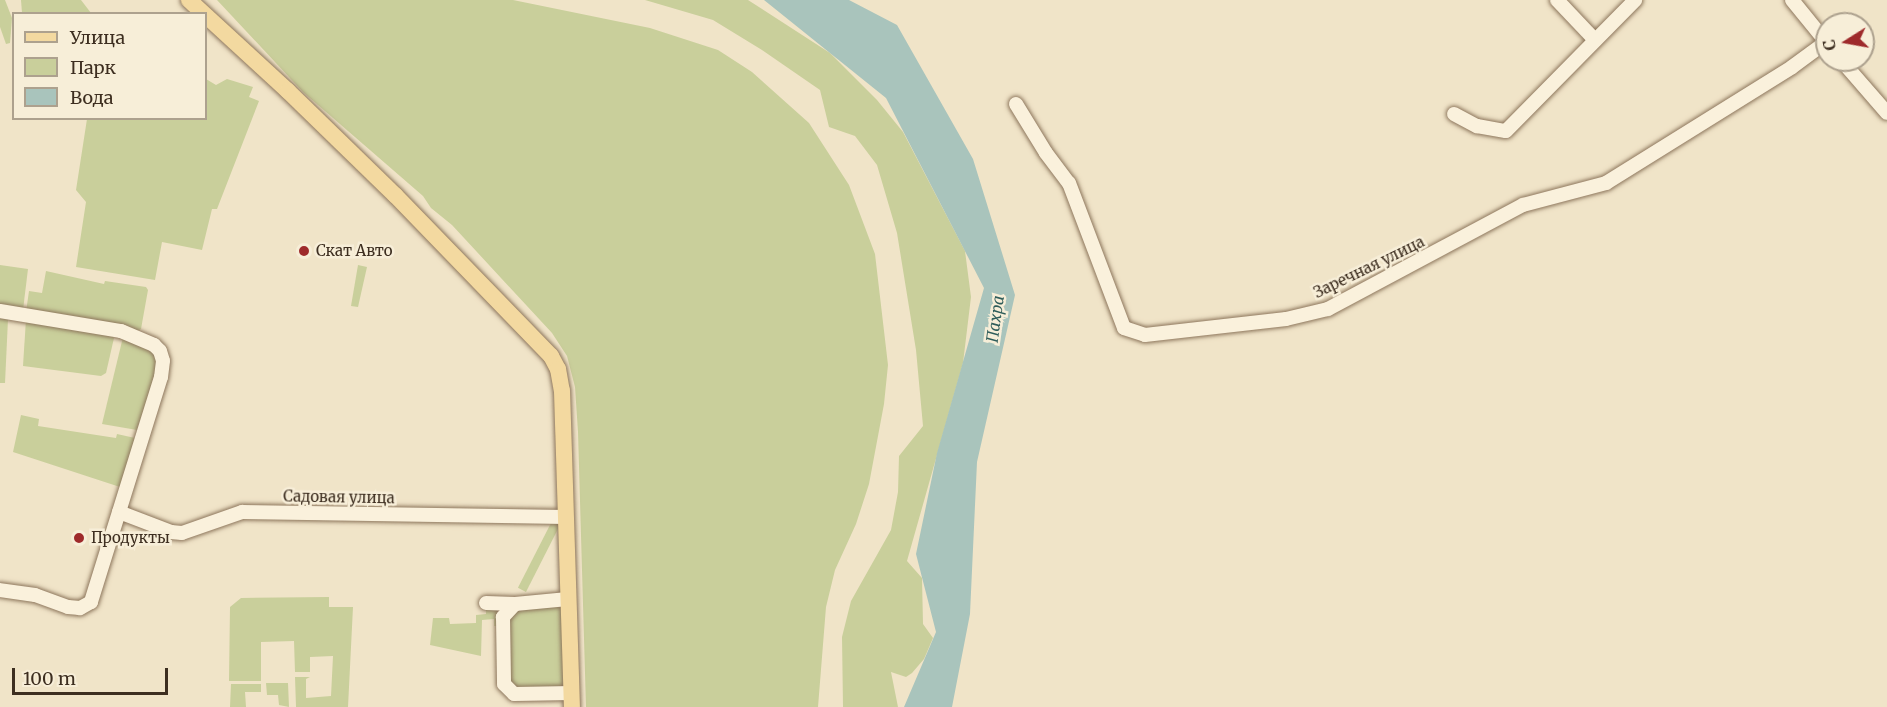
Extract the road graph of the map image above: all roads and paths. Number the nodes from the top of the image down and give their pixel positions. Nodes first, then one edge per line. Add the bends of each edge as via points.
1 (189, 0) edge
2 (1557, 0) edge
3 (1635, 0) edge
4 (1792, 0) edge
5 (202, 12) edge
6 (207, 17) edge
7 (1815, 28) edge
8 (1595, 40) junction
9 (1815, 50) edge
10 (1851, 72) edge
11 (1016, 104) dead end
12 (1887, 113) edge
13 (1454, 114) dead end
14 (0, 311) edge
15 (119, 512) junction
16 (566, 517) junction
17 (0, 590) edge
18 (568, 600) junction
19 (486, 603) dead end
20 (514, 604) junction
21 (572, 700) edge

1 - 5 main road
2 - 8 street
3 - 8 street
4 - 7 street
6 - 16 main road via 386,187 551,356 562,391
8 - 13 street via 1506,131 1477,126
9 - 11 street, Заречная улица via 1606,183 1523,205 1328,309 1286,320 1145,335 1124,328 1069,183
10 - 12 street
14 - 15 street via 121,331 160,351 161,377
15 - 16 street, Садовая улица via 182,533 242,512
15 - 17 street via 91,602 80,608 68,607 35,595
16 - 18 main road
18 - 20 street
18 - 21 main road
19 - 20 street
20 - 21 street via 503,616 504,684 513,694

